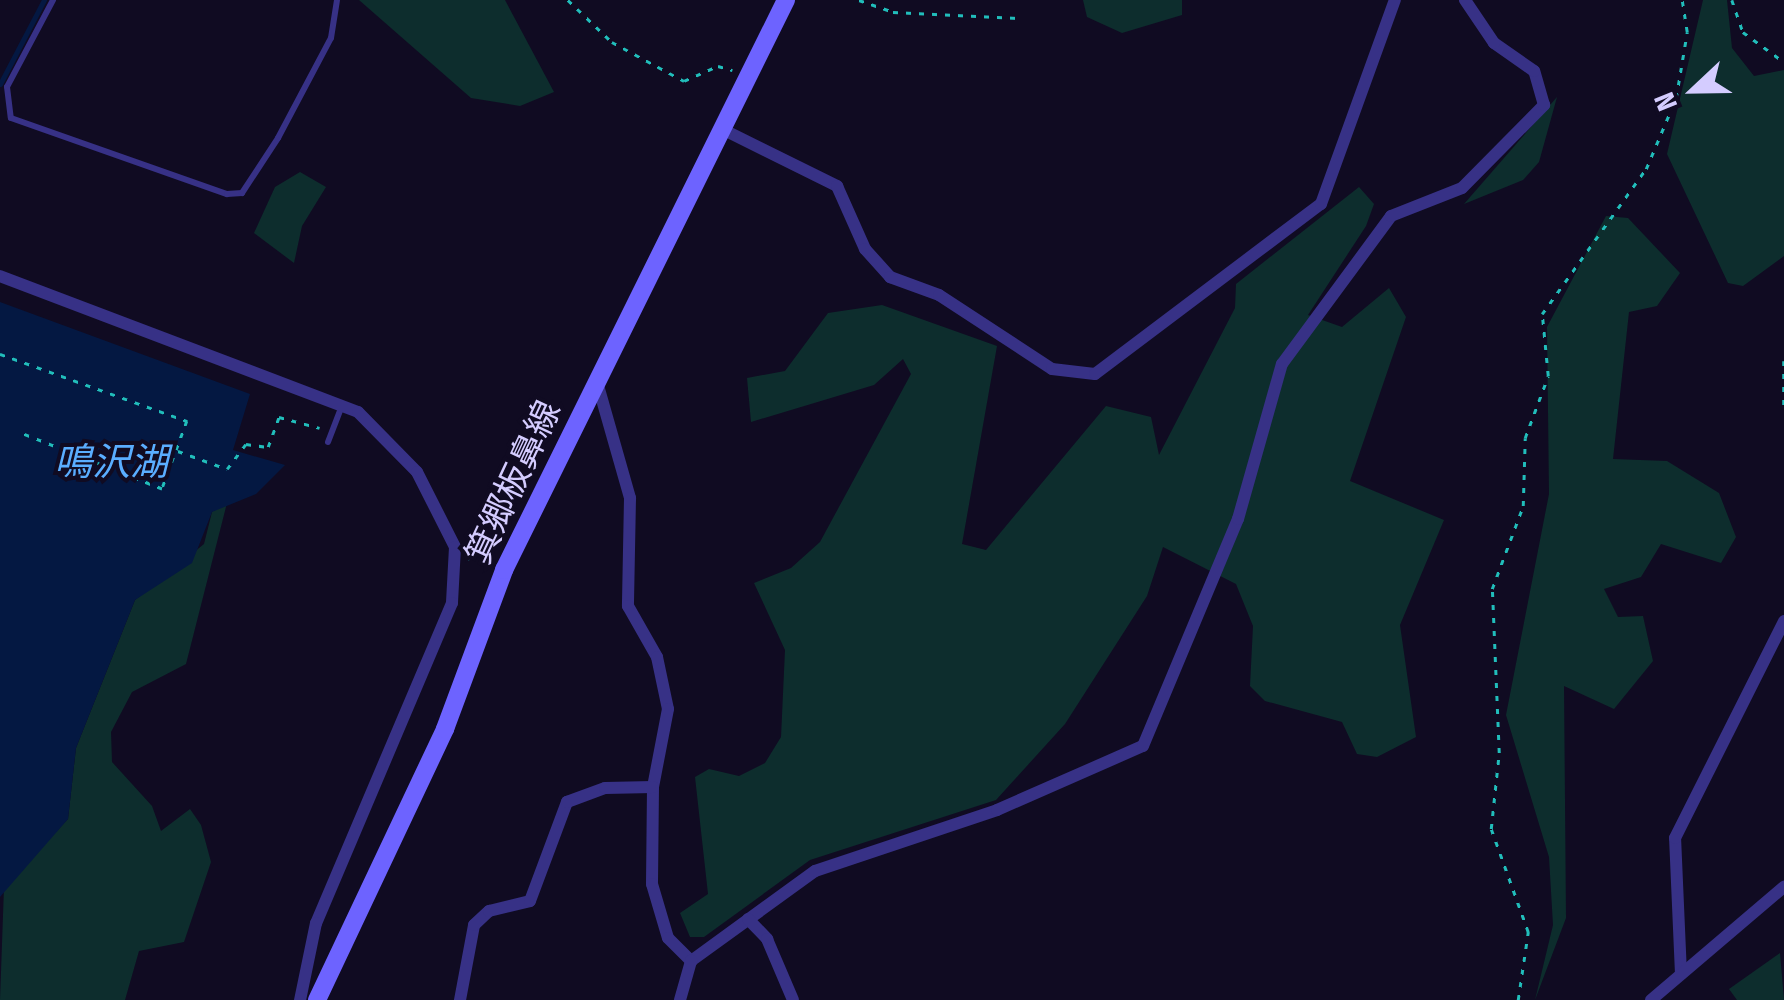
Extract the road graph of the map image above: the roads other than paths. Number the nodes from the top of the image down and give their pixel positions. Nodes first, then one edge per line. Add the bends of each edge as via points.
1 (53, 0) edge
2 (336, 0) edge
3 (786, 0) edge
4 (1395, 0) edge
5 (1466, 0) edge
6 (720, 128) junction
7 (0, 276) edge
8 (597, 382) junction
9 (343, 404) junction
10 (328, 442) dead end
11 (1784, 621) edge
12 (653, 787) junction
13 (1784, 887) edge
14 (748, 919) junction
15 (691, 961) junction
16 (1681, 974) junction
17 (300, 1000) edge
18 (318, 1000) edge
19 (460, 1000) edge
20 (680, 1000) edge
21 (793, 1000) edge
22 (1651, 1000) edge

1 - 2 lane via 7,87 11,118 227,194 242,193 278,138 331,38
3 - 6 main road, 箕郷板鼻線
4 - 6 street via 1321,204 1096,374 1052,368 939,295 890,277 865,249 838,186
5 - 14 street via 1494,43 1534,71 1544,105 1462,188 1391,216 1282,364 1243,505 1143,746 997,810 815,870
6 - 8 main road, 箕郷板鼻線
7 - 9 street
8 - 12 street via 630,498 628,606 657,656 668,710
8 - 18 main road, 箕郷板鼻線
9 - 10 lane
9 - 17 street via 416,472 458,568 446,621 316,923
11 - 16 street via 1675,838
12 - 15 street via 657,913
12 - 19 street via 605,788 567,802 530,901 489,910 474,926
13 - 16 street
14 - 15 street
14 - 21 street via 767,939
15 - 20 street
16 - 22 street

